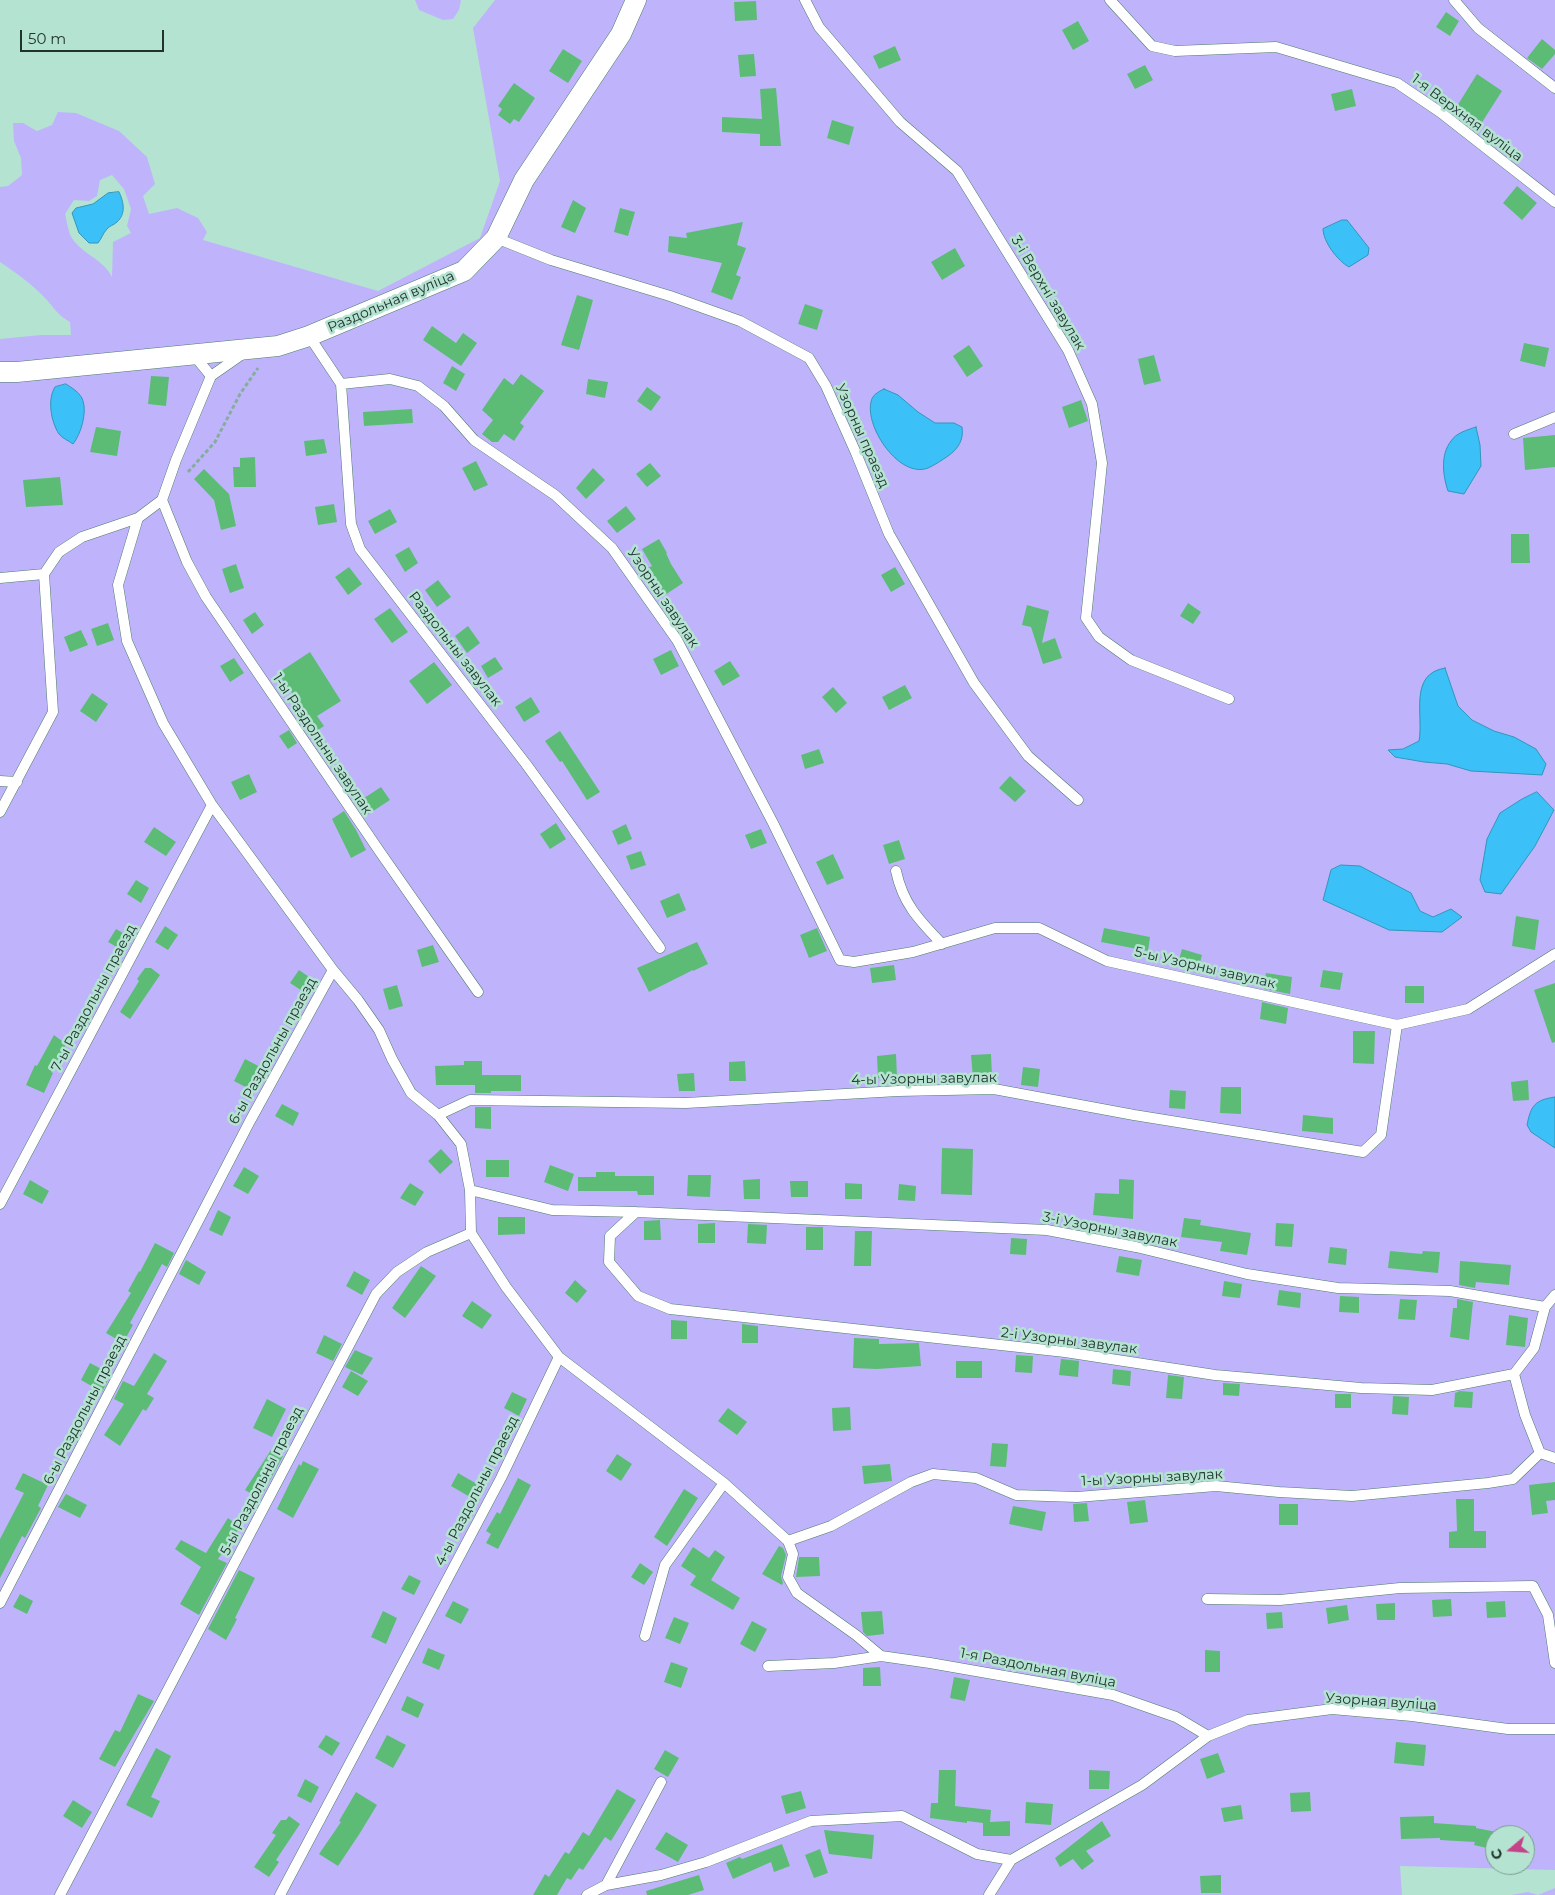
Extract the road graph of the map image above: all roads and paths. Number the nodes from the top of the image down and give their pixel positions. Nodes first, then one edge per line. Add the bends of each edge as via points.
1 (636, 0) edge
2 (805, 0) edge
3 (1110, 0) edge
4 (1454, 0) edge
5 (1555, 88) edge
6 (1555, 202) edge
7 (496, 238) junction
8 (309, 336) junction
9 (278, 346) junction
10 (248, 350) junction
11 (192, 353) junction
12 (0, 372) edge
13 (211, 376) junction
14 (342, 384) junction
15 (1555, 417) edge
16 (1514, 434) dead end
17 (162, 500) junction
18 (138, 518) junction
19 (44, 574) junction
20 (0, 578) edge
21 (1229, 699) dead end
22 (0, 781) edge
23 (17, 782) junction
24 (1078, 800) dead end
25 (212, 805) junction
26 (0, 812) edge
27 (896, 871) dead end
28 (942, 944) junction
29 (660, 948) dead end
30 (1555, 954) edge
31 (840, 960) joint
32 (333, 970) junction
33 (478, 992) dead end
34 (1397, 1025) junction
35 (438, 1115) junction
36 (470, 1190) junction
37 (0, 1204) edge
38 (636, 1212) junction
39 (471, 1233) junction
40 (1555, 1295) edge
41 (1545, 1307) junction
42 (559, 1358) junction
43 (1514, 1374) junction
44 (1540, 1453) junction
45 (1555, 1458) edge
46 (724, 1483) junction
47 (788, 1541) junction
48 (1207, 1599) dead end
49 (0, 1603) edge
50 (645, 1636) dead end
51 (881, 1656) junction
52 (1555, 1663) edge
53 (768, 1666) dead end
54 (1555, 1729) edge
55 (1208, 1736) junction
56 (661, 1782) dead end
57 (1011, 1860) junction
58 (606, 1884) junction
59 (60, 1895) edge
60 (280, 1895) edge
61 (587, 1895) edge
62 (989, 1895) edge

1 - 7 street, Раздольная вуліца via 622,34 524,180
2 - 21 lane, 3-і Верхні завулак via 819,28 900,122 958,171 1068,350 1092,404 1102,463 1086,618 1099,638 1131,660
3 - 6 lane, 1-я Верхняя вуліца via 1152,46 1175,50 1276,46 1397,83 1440,112
4 - 5 lane via 1478,28
7 - 8 street, Раздольная вуліца via 464,271
7 - 24 lane, Узорны праезд via 550,260 740,321 809,358 826,386 889,534 974,683 1028,756
8 - 9 street, Раздольная вуліца
8 - 14 lane
9 - 10 street, Раздольная вуліца
9 - 17 path via 240,394 215,442
10 - 11 street, Раздольная вуліца
10 - 13 lane
11 - 12 street, Раздольная вуліца
11 - 13 lane
13 - 17 lane
14 - 29 lane, Раздольны завулак via 351,524 360,549 526,764
14 - 31 lane, Узорны завулак via 390,379 418,386 444,406 474,440 555,495 612,548 677,640
15 - 16 lane
17 - 18 lane
17 - 33 lane, 1-ы Раздольны завулак via 187,562 206,597
18 - 19 lane via 82,537 60,552
18 - 25 lane, 6-ы Раздольны праезд via 118,585 127,641 163,723
19 - 20 lane
19 - 23 lane via 53,712
22 - 23 lane
23 - 26 lane
25 - 32 lane, 6-ы Раздольны праезд
25 - 37 lane, 7-ы Раздольны праезд
27 - 28 lane via 903,897 916,918
28 - 31 lane, 5-ы Узорны завулак via 854,962
28 - 34 lane, 5-ы Узорны завулак via 995,928 1039,928 1107,961
30 - 34 lane, 5-ы Узорны завулак via 1468,1008
32 - 35 lane via 379,1030 411,1093
32 - 49 lane, 6-ы Раздольны праезд via 250,1121
34 - 35 lane, 4-ы Узорны завулак via 1381,1135 1363,1152 994,1089 686,1103 470,1100
35 - 36 lane via 461,1144
36 - 38 lane, 3-і Узорны завулак via 552,1210
36 - 39 lane
38 - 41 lane, 3-і Узорны завулак via 1047,1230 1136,1247 1247,1274 1338,1288 1450,1291
38 - 43 lane, 2-і Узорны завулак via 610,1236 609,1262 638,1296 670,1309 1065,1352 1215,1375 1360,1388 1432,1390
39 - 42 lane
39 - 59 lane, 5-ы Раздольны праезд via 428,1252 397,1272 376,1294
40 - 41 lane
41 - 43 lane via 1534,1348
42 - 46 lane
42 - 60 lane, 4-ы Раздольны праезд via 501,1478
43 - 44 lane
44 - 45 lane
44 - 47 lane, 1-ы Узорны завулак via 1513,1479 1352,1496 1216,1486 1077,1496 1016,1495 976,1478 933,1474 911,1482 830,1526
46 - 47 lane
46 - 50 lane via 664,1565
47 - 51 lane via 793,1554 788,1578 797,1593
48 - 52 lane via 1280,1600 1400,1588 1533,1586 1548,1615
51 - 53 lane via 834,1663
51 - 55 lane, 1-я Раздольная вуліца via 1113,1695 1176,1717
54 - 55 lane, Узорная вуліца via 1508,1729 1332,1709 1248,1720
55 - 57 lane via 1142,1785
56 - 58 lane
57 - 58 lane via 977,1854 902,1816 811,1821 706,1862 661,1875
57 - 62 lane
58 - 61 lane

